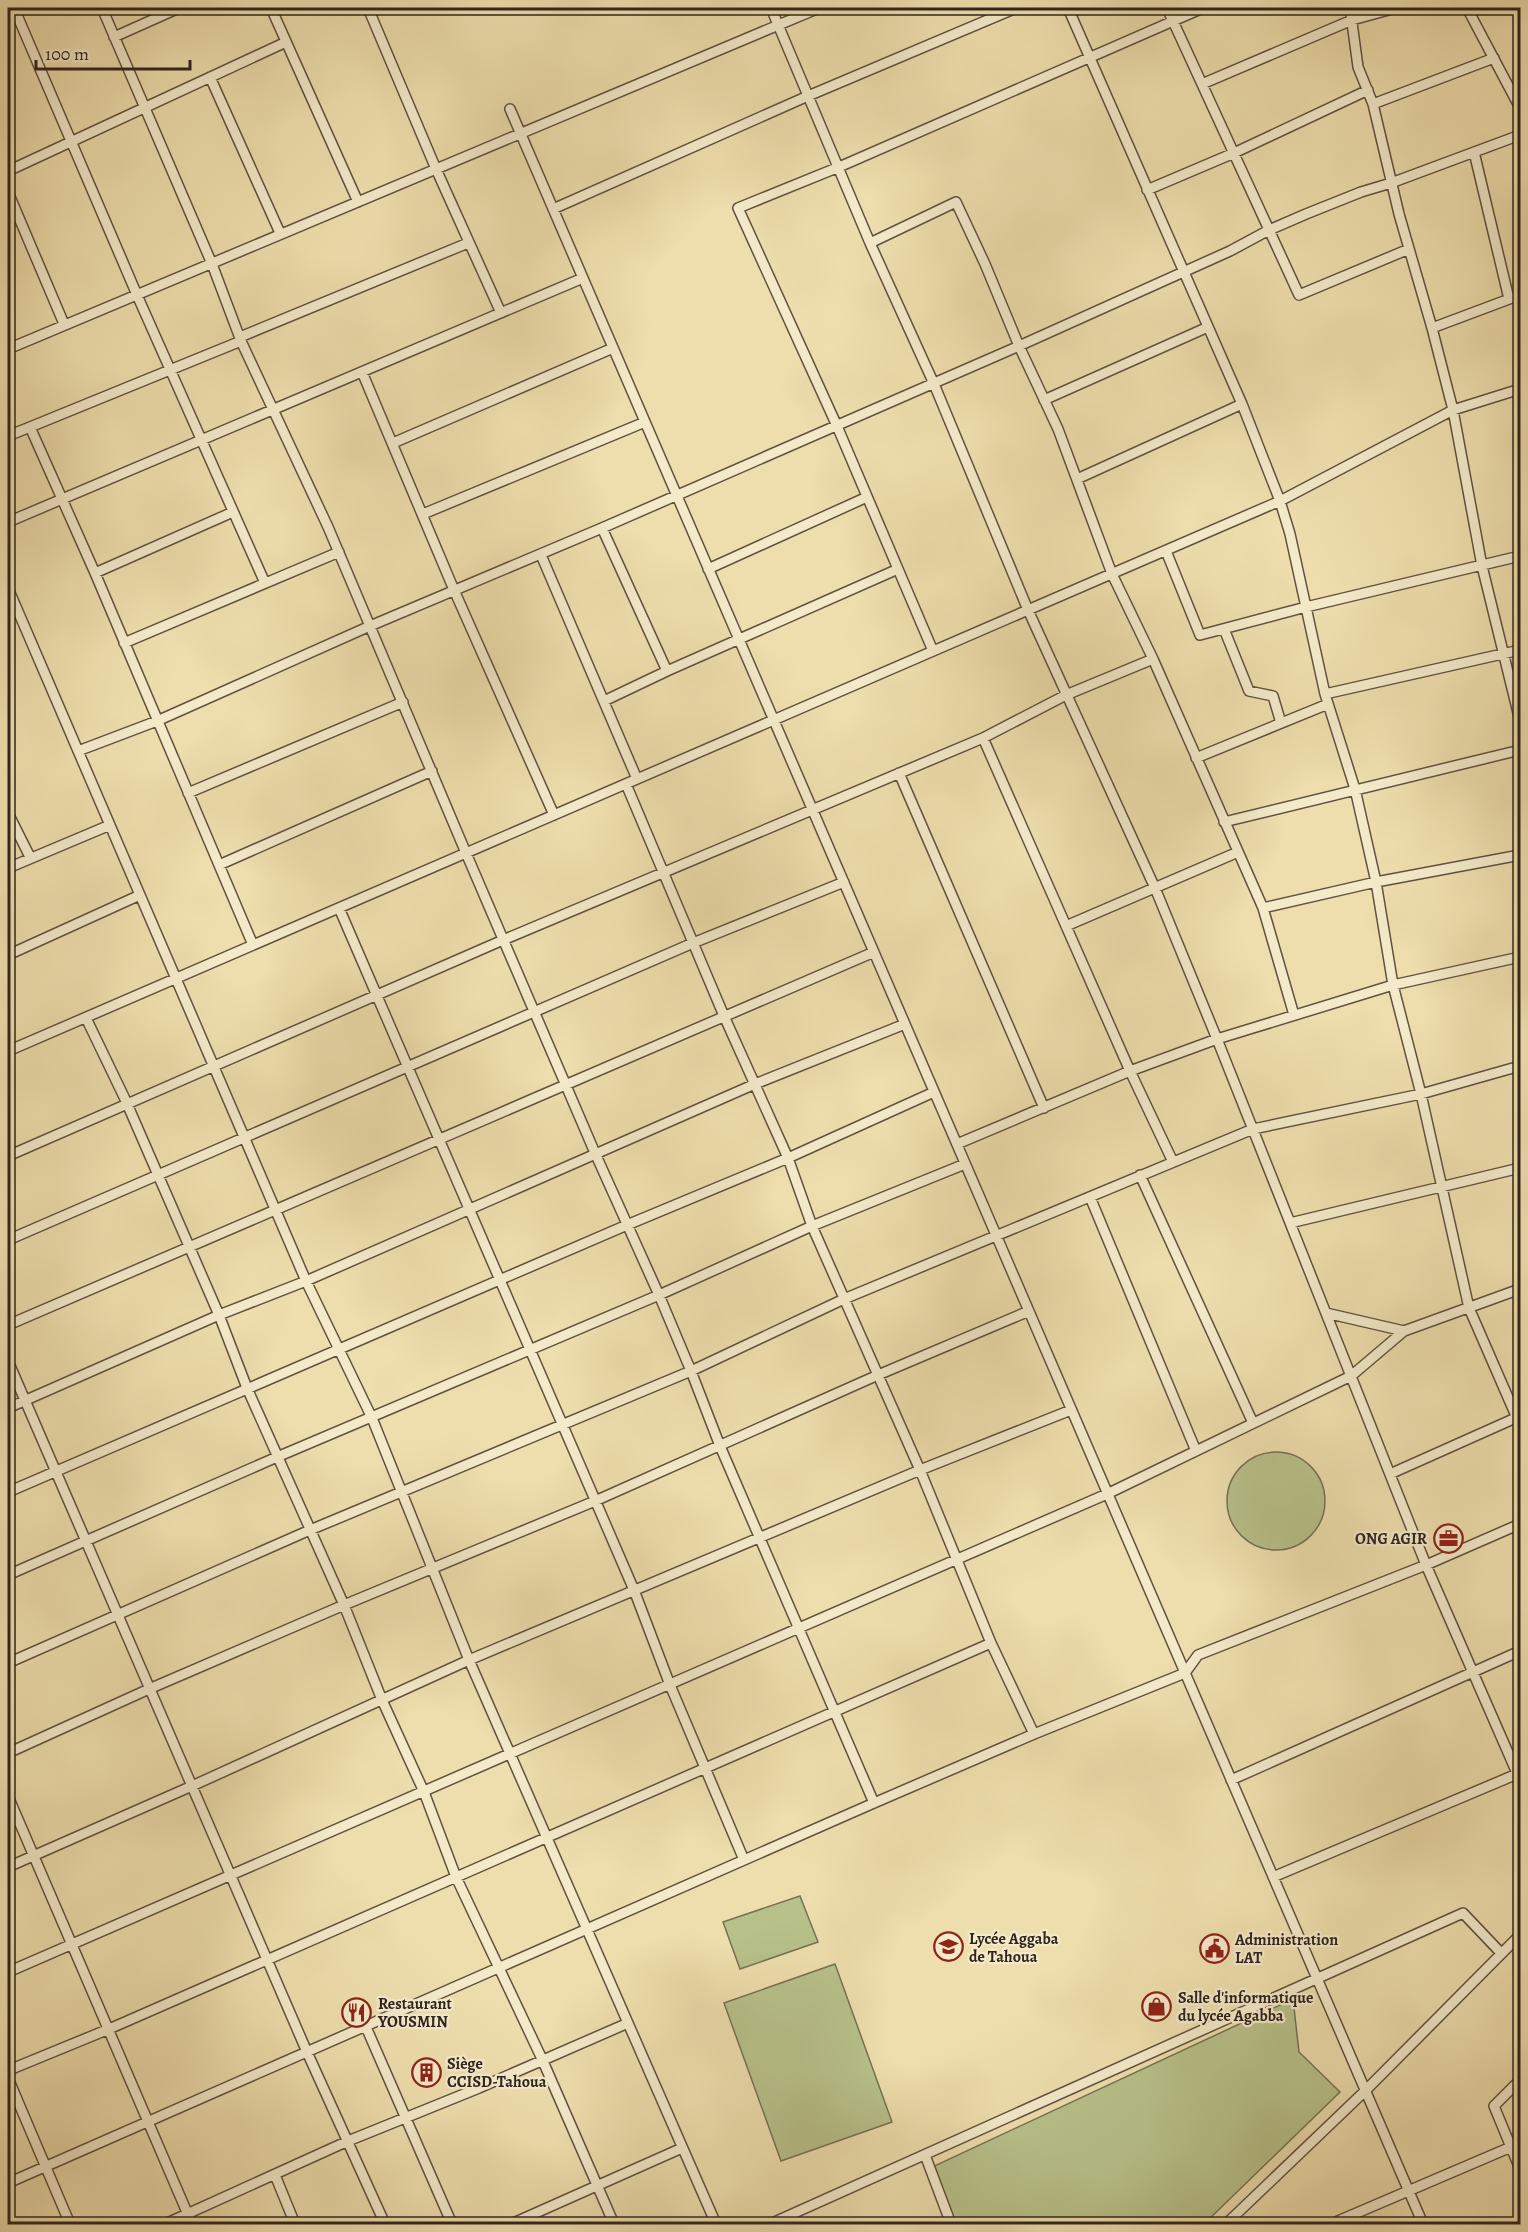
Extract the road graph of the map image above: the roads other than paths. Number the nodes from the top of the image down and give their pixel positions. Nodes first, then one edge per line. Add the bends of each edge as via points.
1 (102, 8) edge
2 (178, 8) edge
3 (271, 8) edge
4 (368, 8) edge
5 (771, 8) edge
6 (819, 8) edge
7 (1016, 8) edge
8 (1068, 8) edge
9 (1167, 8) edge
10 (1203, 8) edge
11 (1350, 8) edge
12 (1396, 8) edge
13 (1467, 8) edge
14 (14, 9) edge
15 (1352, 20) junction
16 (1173, 22) junction
17 (778, 25) junction
18 (114, 37) junction
19 (286, 42) junction
20 (1089, 58) junction
21 (1494, 58) junction
22 (210, 77) junction
23 (1202, 84) junction
24 (1368, 90) junction
25 (808, 96) junction
26 (1373, 104) junction
27 (145, 108) junction
28 (1521, 108) edge
29 (510, 109) dead end
30 (520, 133) junction
31 (1521, 135) edge
32 (71, 141) junction
33 (1474, 152) junction
34 (1234, 153) junction
35 (839, 167) junction
36 (436, 169) junction
37 (8, 171) edge
38 (1391, 183) junction
39 (1146, 190) junction
40 (8, 192) edge
41 (358, 202) junction
42 (553, 208) junction
43 (1269, 230) junction
44 (280, 233) junction
45 (468, 243) junction
46 (870, 243) junction
47 (1409, 249) junction
48 (212, 264) junction
49 (1183, 272) junction
50 (583, 278) junction
51 (136, 295) junction
52 (1521, 295) edge
53 (1509, 299) junction
54 (501, 313) junction
55 (64, 324) junction
56 (1208, 327) junction
57 (1432, 328) junction
58 (241, 339) junction
59 (1019, 346) junction
60 (613, 348) junction
61 (8, 349) edge
62 (170, 370) junction
63 (362, 372) junction
64 (934, 384) junction
65 (1520, 391) edge
66 (1044, 400) junction
67 (1242, 404) junction
68 (273, 409) junction
69 (1453, 410) junction
70 (645, 422) junction
71 (837, 426) junction
72 (30, 427) junction
73 (8, 436) edge
74 (200, 440) junction
75 (393, 443) junction
76 (1077, 479) junction
77 (677, 496) junction
78 (867, 497) junction
79 (61, 499) junction
80 (1280, 501) junction
81 (233, 512) junction
82 (423, 514) junction
83 (8, 522) edge
84 (602, 528) junction
85 (1166, 551) junction
86 (339, 552) junction
87 (541, 555) junction
88 (1521, 556) edge
89 (1482, 566) junction
90 (708, 569) junction
91 (898, 569) junction
92 (95, 573) junction
93 (1112, 574) junction
94 (265, 583) junction
95 (8, 588) edge
96 (454, 590) junction
97 (1306, 607) junction
98 (1028, 610) junction
99 (370, 626) junction
100 (1224, 629) junction
101 (739, 640) junction
102 (124, 642) junction
103 (1521, 650) edge
104 (933, 651) junction
105 (1505, 654) junction
106 (1153, 660) junction
107 (667, 670) junction
108 (1325, 694) junction
109 (1066, 695) junction
110 (604, 701) junction
111 (403, 702) junction
112 (1328, 704) junction
113 (774, 720) junction
114 (157, 721) junction
115 (1521, 721) edge
116 (1281, 723) junction
117 (983, 738) junction
118 (1521, 750) edge
119 (78, 751) junction
120 (1196, 758) junction
121 (432, 771) junction
122 (899, 773) junction
123 (637, 779) junction
124 (626, 784) junction
125 (1355, 789) junction
126 (188, 793) junction
127 (813, 811) junction
128 (8, 813) edge
129 (554, 815) junction
130 (1224, 822) junction
131 (110, 825) junction
132 (1238, 852) junction
133 (466, 853) junction
134 (1521, 855) edge
135 (30, 857) junction
136 (219, 865) junction
137 (8, 868) edge
138 (664, 873) junction
139 (843, 882) junction
140 (1376, 882) junction
141 (1155, 888) junction
142 (140, 895) junction
143 (339, 908) junction
144 (1263, 908) junction
145 (1066, 926) junction
146 (503, 940) junction
147 (693, 943) junction
148 (253, 945) junction
149 (874, 952) junction
150 (8, 955) edge
151 (1521, 957) edge
152 (176, 979) junction
153 (1393, 985) junction
154 (376, 996) junction
155 (534, 1012) junction
156 (1294, 1015) junction
157 (724, 1016) junction
158 (86, 1018) junction
159 (905, 1024) junction
160 (1217, 1039) junction
161 (8, 1052) edge
162 (214, 1066) junction
163 (1521, 1066) edge
164 (406, 1067) junction
165 (1130, 1071) junction
166 (565, 1084) junction
167 (755, 1084) junction
168 (934, 1092) junction
169 (1421, 1094) junction
170 (127, 1103) junction
171 (1044, 1108) junction
172 (1252, 1129) junction
173 (244, 1137) junction
174 (440, 1139) junction
175 (957, 1144) junction
176 (595, 1153) junction
177 (8, 1156) edge
178 (788, 1158) junction
179 (1173, 1162) junction
180 (965, 1164) junction
181 (1521, 1168) edge
182 (157, 1175) junction
183 (1140, 1175) junction
184 (1443, 1186) junction
185 (1090, 1197) junction
186 (275, 1209) junction
187 (470, 1209) junction
188 (1290, 1223) junction
189 (627, 1225) junction
190 (812, 1226) junction
191 (996, 1236) junction
192 (8, 1240) edge
193 (189, 1246) junction
194 (501, 1280) junction
195 (306, 1281) junction
196 (1521, 1289) edge
197 (659, 1296) junction
198 (844, 1299) junction
199 (1469, 1308) junction
200 (1029, 1311) junction
201 (1326, 1313) junction
202 (219, 1315) junction
203 (8, 1325) edge
204 (1404, 1331) junction
205 (339, 1348) junction
206 (531, 1351) junction
207 (8, 1362) edge
208 (691, 1371) junction
209 (878, 1375) junction
210 (1351, 1376) junction
211 (247, 1388) junction
212 (24, 1401) junction
213 (8, 1408) edge
214 (1071, 1410) junction
215 (372, 1418) junction
216 (1519, 1420) edge
217 (1253, 1423) junction
218 (562, 1424) junction
219 (720, 1446) junction
220 (1196, 1451) junction
221 (277, 1457) junction
222 (920, 1470) junction
223 (55, 1471) junction
224 (1390, 1474) junction
225 (402, 1491) junction
226 (8, 1492) edge
227 (1107, 1494) junction
228 (595, 1501) junction
229 (1521, 1524) edge
230 (310, 1530) junction
231 (759, 1537) junction
232 (85, 1540) junction
233 (957, 1559) junction
234 (1426, 1565) junction
235 (433, 1567) junction
236 (8, 1575) edge
237 (634, 1590) junction
238 (344, 1605) junction
239 (117, 1614) junction
240 (799, 1628) junction
241 (991, 1643) junction
242 (1521, 1651) edge
243 (469, 1660) junction
244 (8, 1663) edge
245 (1472, 1672) junction
246 (1185, 1673) junction
247 (670, 1685) junction
248 (150, 1689) junction
249 (382, 1700) junction
250 (835, 1711) junction
251 (1034, 1734) junction
252 (8, 1753) edge
253 (510, 1755) junction
254 (705, 1768) junction
255 (1519, 1777) edge
256 (1231, 1780) junction
257 (192, 1786) junction
258 (424, 1792) junction
259 (8, 1796) edge
260 (874, 1803) junction
261 (547, 1837) junction
262 (33, 1855) junction
263 (744, 1860) junction
264 (8, 1867) edge
265 (231, 1876) junction
266 (456, 1877) junction
267 (1273, 1877) junction
268 (586, 1929) junction
269 (1521, 1935) edge
270 (72, 1946) junction
271 (1501, 1953) junction
272 (267, 1960) junction
273 (498, 1967) junction
274 (8, 1972) edge
275 (1317, 1980) junction
276 (628, 2023) junction
277 (366, 2027) junction
278 (109, 2029) junction
279 (307, 2052) junction
280 (542, 2059) junction
281 (8, 2073) edge
282 (8, 2078) edge
283 (1521, 2080) edge
284 (1365, 2091) junction
285 (406, 2118) junction
286 (149, 2121) junction
287 (348, 2142) junction
288 (1511, 2147) junction
289 (682, 2148) junction
290 (925, 2155) junction
291 (45, 2166) junction
292 (1521, 2169) edge
293 (274, 2175) junction
294 (8, 2183) edge
295 (597, 2186) junction
296 (1408, 2190) junction
297 (188, 2215) junction
298 (70, 2224) edge
299 (165, 2224) edge
300 (192, 2224) edge
301 (295, 2224) edge
302 (385, 2224) edge
303 (453, 2224) edge
304 (511, 2224) edge
305 (614, 2224) edge
306 (716, 2224) edge
307 (770, 2224) edge
308 (951, 2224) edge
309 (1226, 2224) edge
310 (1331, 2224) edge
311 (1423, 2224) edge

1 - 18 street
2 - 18 street
3 - 19 street
4 - 36 street
5 - 17 street
6 - 17 street
7 - 25 street
8 - 20 street
9 - 16 street
10 - 16 street
11 - 15 street
12 - 15 street
13 - 21 street
14 - 32 street
15 - 23 street
15 - 24 street via 1358,67
16 - 20 street
16 - 23 street
17 - 25 street
17 - 30 street
18 - 27 street
19 - 22 street
19 - 41 street
20 - 35 street
20 - 39 street
21 - 26 street
21 - 28 street
22 - 27 street
22 - 44 street
23 - 34 street
24 - 26 street
24 - 34 street
25 - 35 street
25 - 42 street
26 - 38 street
27 - 32 street
27 - 48 street
29 - 30 street
30 - 36 street
30 - 42 street
31 - 33 street
32 - 37 street
32 - 51 street
33 - 38 street
33 - 53 street
34 - 39 street
34 - 43 street
35 - 46 street
35 - 71 street via 738,207
36 - 41 street
36 - 45 street
38 - 43 street
38 - 47 street
39 - 49 street
40 - 55 street
41 - 44 street
42 - 50 street
43 - 47 street via 1299,296
43 - 49 street
44 - 48 street
45 - 54 street
45 - 58 street
46 - 59 street via 957,202
46 - 64 street
47 - 57 street
48 - 51 street
48 - 58 street
49 - 56 street
49 - 59 street
50 - 54 street
50 - 60 street
51 - 55 street
51 - 62 street
52 - 53 street
53 - 57 street
54 - 63 street
55 - 61 street
56 - 66 street
56 - 67 street
57 - 69 street
58 - 62 street
58 - 68 street
59 - 64 street
59 - 66 street
60 - 70 street
60 - 75 street
62 - 72 street
62 - 74 street
63 - 68 street
63 - 75 street
64 - 71 street
64 - 98 street
65 - 69 street
66 - 76 street
67 - 76 street
67 - 80 street
68 - 74 street
68 - 86 street
69 - 80 street
69 - 89 street
70 - 77 street
70 - 82 street
71 - 77 street
71 - 78 street
72 - 73 street
72 - 79 street
74 - 79 street
74 - 81 street
75 - 82 street
76 - 93 street
77 - 84 street
77 - 90 street
78 - 90 street
78 - 91 street
79 - 83 street
79 - 92 street
80 - 85 street
80 - 97 street
81 - 92 street
81 - 94 street
82 - 96 street
84 - 87 street
84 - 107 street
85 - 93 street
85 - 100 street via 1200,635
86 - 94 street
86 - 99 street
87 - 96 street
87 - 110 street
88 - 89 street
89 - 97 street
89 - 105 street
90 - 101 street
91 - 101 street
91 - 104 street
92 - 102 street
93 - 98 street
93 - 106 street
94 - 102 street
95 - 119 street
96 - 99 street
96 - 129 street
97 - 100 street
97 - 108 street
98 - 104 street
98 - 109 street
99 - 111 street
99 - 114 street
100 - 116 street via 1249,691 1273,696
101 - 107 street
101 - 113 street
102 - 114 street
103 - 105 street
104 - 113 street
105 - 108 street
105 - 115 street
106 - 109 street
106 - 120 street
107 - 110 street
108 - 112 street
109 - 117 street
109 - 141 street
110 - 123 street
111 - 121 street
111 - 126 street
112 - 116 street
112 - 125 street
113 - 123 street
113 - 127 street
114 - 119 street
114 - 126 street
116 - 120 street
117 - 122 street
117 - 145 street
118 - 125 street
119 - 131 street
120 - 130 street
121 - 133 street
121 - 136 street
122 - 127 street
122 - 171 street
123 - 124 street
124 - 129 street
124 - 138 street
125 - 130 street
125 - 140 street
126 - 136 street
127 - 138 street
127 - 139 street
128 - 135 street
129 - 133 street
130 - 132 street
131 - 135 street
131 - 142 street
132 - 141 street
132 - 144 street
133 - 143 street
133 - 146 street
134 - 140 street
135 - 137 street
136 - 148 street
138 - 146 street
138 - 147 street
139 - 147 street
139 - 149 street
140 - 144 street
140 - 153 street
141 - 145 street
141 - 160 street
142 - 150 street
142 - 152 street
143 - 148 street
143 - 154 street
144 - 156 street
145 - 165 street
146 - 154 street
146 - 155 street
147 - 155 street
147 - 157 street
148 - 152 street
149 - 157 street
149 - 159 street
151 - 153 street
152 - 158 street
152 - 162 street
153 - 156 street
153 - 169 street
154 - 162 street
154 - 164 street
155 - 164 street
155 - 166 street
156 - 160 street
157 - 166 street
157 - 167 street
158 - 161 street
158 - 170 street
159 - 167 street
159 - 168 street
160 - 165 street
160 - 172 street
162 - 170 street
162 - 173 street
163 - 169 street
164 - 173 street
164 - 174 street
165 - 171 street
165 - 179 street
166 - 174 street
166 - 176 street
167 - 176 street
167 - 178 street
168 - 175 street
168 - 178 street
169 - 172 street
169 - 184 street
170 - 177 street
170 - 182 street
171 - 175 street
172 - 179 street
172 - 188 street
173 - 182 street
173 - 186 street
174 - 186 street
174 - 187 street
175 - 180 street
176 - 187 street
176 - 189 street
178 - 189 street
178 - 190 street
179 - 183 street
180 - 190 street
180 - 191 street
181 - 184 street
182 - 192 street
182 - 193 street
183 - 185 street
183 - 217 street
184 - 188 street
184 - 199 street
185 - 191 street
185 - 220 street
186 - 193 street
186 - 195 street
187 - 194 street
187 - 195 street
188 - 201 street
189 - 194 street
189 - 197 street
190 - 197 street
190 - 198 street
191 - 198 street
191 - 200 street
193 - 202 street
193 - 203 street
194 - 205 street
194 - 206 street
195 - 202 street
195 - 205 street
196 - 199 street
197 - 206 street
197 - 208 street
198 - 208 street
198 - 209 street
199 - 204 street
199 - 216 street
200 - 209 street
200 - 214 street
201 - 204 street
201 - 210 street
202 - 211 street
202 - 212 street
204 - 210 street
205 - 211 street
205 - 215 street
206 - 215 street
206 - 218 street
207 - 212 street
208 - 218 street
208 - 219 street
209 - 219 street
209 - 222 street
210 - 217 street
210 - 224 street
211 - 221 street
211 - 223 street
212 - 213 street
212 - 223 street
214 - 222 street
214 - 227 street
215 - 221 street
215 - 225 street
216 - 224 street
217 - 220 street
218 - 225 street
218 - 228 street
219 - 228 street
219 - 231 street
220 - 227 street
221 - 230 street
221 - 232 street
222 - 231 street
222 - 233 street
223 - 226 street
223 - 232 street
224 - 234 street
225 - 230 street
225 - 235 street
227 - 233 street
227 - 246 street
228 - 235 street
228 - 237 street
229 - 234 street
230 - 238 street
230 - 239 street
231 - 237 street
231 - 240 street
232 - 236 street
232 - 239 street
233 - 240 street
233 - 241 street
234 - 245 street
234 - 246 street via 1198,1655
235 - 238 street
235 - 243 street
237 - 243 street
237 - 247 street
238 - 248 street
238 - 249 street
239 - 244 street
239 - 248 street
240 - 247 street
240 - 250 street
241 - 250 street
241 - 251 street
242 - 245 street
243 - 249 street
243 - 253 street
245 - 255 street
245 - 256 street
246 - 251 street
246 - 256 street
247 - 253 street
247 - 254 street
248 - 252 street
248 - 257 street
249 - 257 street
249 - 258 street
250 - 254 street
250 - 260 street
251 - 260 street
253 - 258 street
253 - 261 street
254 - 261 street
254 - 263 street
255 - 267 street
256 - 267 street
257 - 262 street
257 - 265 street
258 - 265 street
258 - 266 street
259 - 262 street
260 - 263 street
261 - 266 street
261 - 268 street
262 - 264 street
262 - 270 street
263 - 268 street
265 - 270 street
265 - 272 street
266 - 272 street
266 - 273 street
267 - 275 street
268 - 273 street
268 - 276 street
269 - 271 street
270 - 274 street
270 - 278 street
271 - 275 street via 1463,1913
271 - 284 street
272 - 278 street
272 - 279 street
273 - 277 street
273 - 280 street
275 - 284 street
275 - 290 street
276 - 280 street
276 - 289 street
277 - 279 street
277 - 285 street
278 - 281 street
278 - 286 street
279 - 286 street
279 - 287 street
280 - 285 street
280 - 295 street
282 - 291 street
283 - 288 street via 1494,2106
284 - 296 street
284 - 309 street
285 - 287 street
285 - 303 street
286 - 291 street
286 - 297 street
287 - 293 street
287 - 302 street
288 - 292 street
288 - 296 street
289 - 295 street
289 - 306 street
290 - 307 street
290 - 308 street
291 - 294 street
291 - 298 street
293 - 297 street
293 - 301 street
295 - 304 street
295 - 305 street
296 - 310 street
296 - 311 street
297 - 299 street
297 - 300 street

